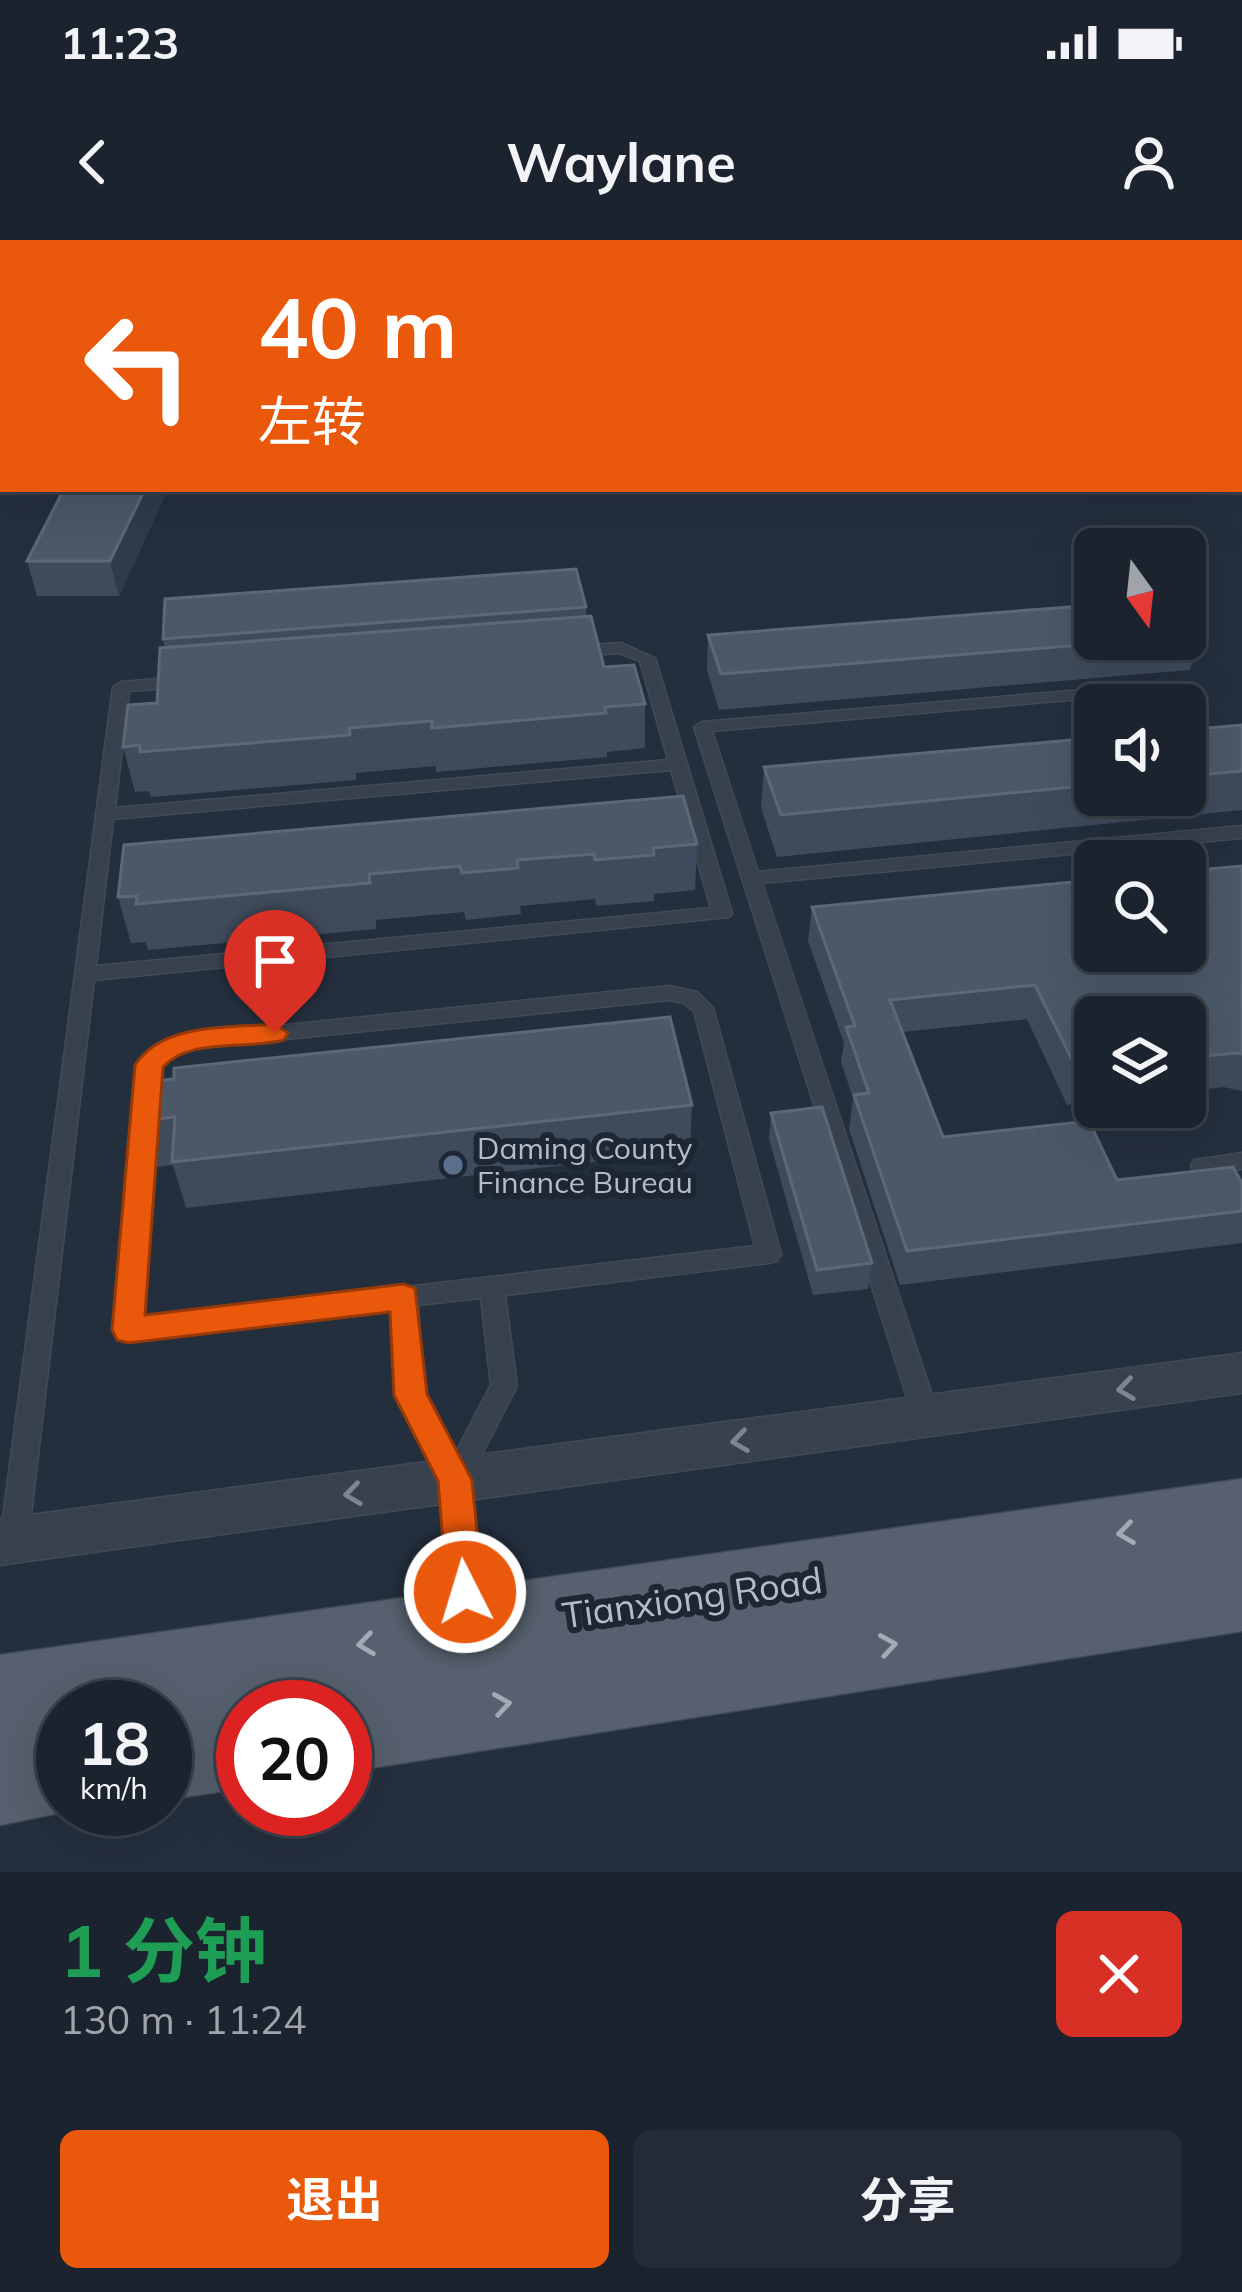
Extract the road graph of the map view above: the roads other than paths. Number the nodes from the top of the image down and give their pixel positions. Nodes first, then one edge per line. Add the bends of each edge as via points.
1 (549, 653) edge
2 (216, 680) edge
3 (1074, 696) edge
4 (678, 764) junction
5 (105, 814) junction
6 (696, 825) junction
7 (673, 827) edge
8 (1242, 832) edge
9 (120, 877) edge
10 (752, 878) junction
11 (97, 879) junction
12 (85, 974) junction
13 (1242, 1161) edge
14 (1202, 1166) edge
15 (492, 1286) junction
16 (404, 1297) junction
17 (1242, 1373) edge
18 (926, 1416) junction
19 (455, 1480) junction
20 (1242, 1516) edge
21 (7, 1541) edge
22 (1242, 1592) edge
23 (468, 1629) junction
24 (0, 1698) edge
25 (372, 1724) edge
26 (36, 1774) edge
27 (0, 1780) edge

1 - 4 lane via 621,648 647,658
2 - 5 lane via 121,687
3 - 10 lane via 703,727
4 - 5 lane
4 - 6 lane
5 - 11 lane
6 - 7 lane
6 - 12 lane via 722,913
8 - 10 lane
9 - 11 lane
10 - 18 lane
11 - 12 lane
12 - 21 lane
13 - 14 lane
15 - 16 lane
15 - 16 lane via 769,1254 704,1008 690,997 669,993 161,1051 149,1065 128,1330
15 - 19 lane via 504,1386
16 - 19 lane via 411,1395
17 -> 18 street
18 -> 19 street
19 -> 21 street
19 - 23 lane
20 -> 23 main road, Tianxiong Road
25 -> 22 main road
23 -> 24 main road, Tianxiong Road
26 - 27 main road

